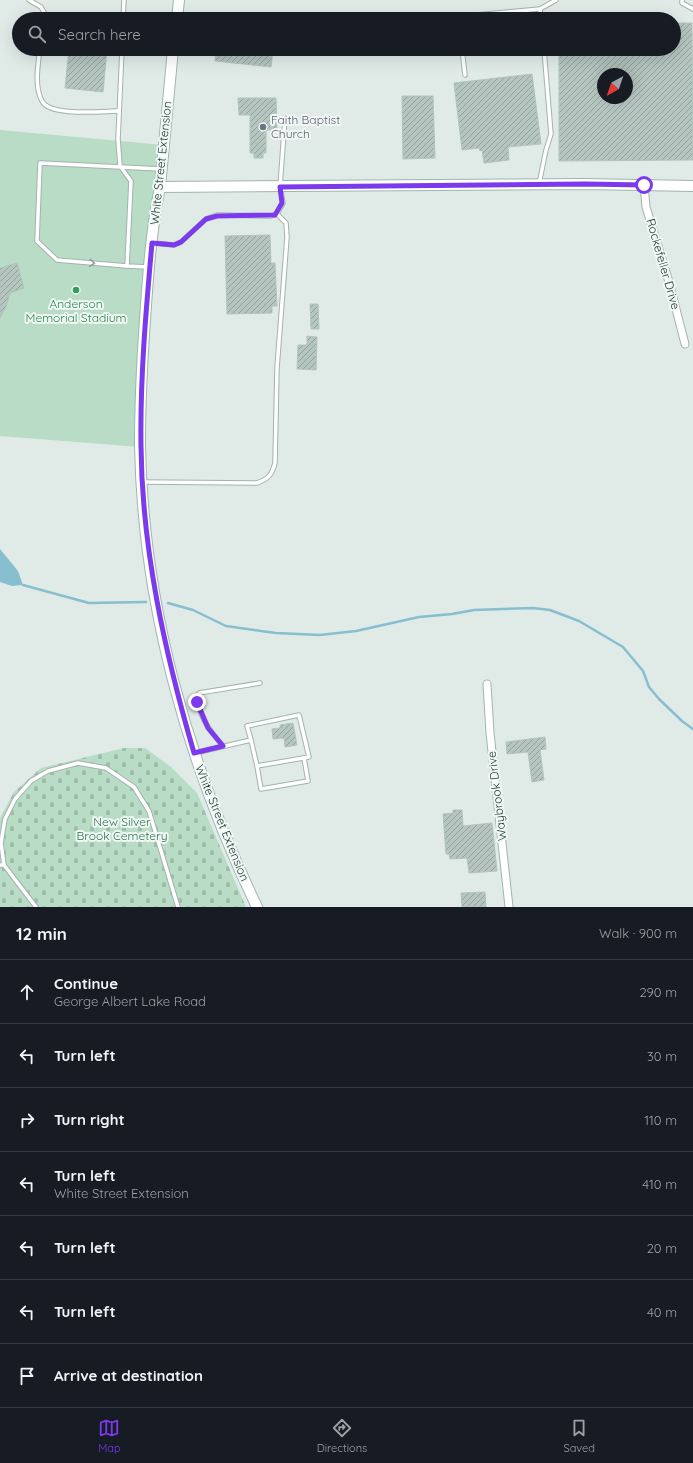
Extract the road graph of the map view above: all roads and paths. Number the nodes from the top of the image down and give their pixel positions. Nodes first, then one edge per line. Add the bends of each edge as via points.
1 (29, 0) edge
2 (124, 0) edge
3 (179, 0) edge
4 (556, 0) edge
5 (682, 0) edge
6 (540, 9) junction
7 (693, 9) edge
8 (44, 12) edge
9 (123, 12) edge
10 (178, 12) edge
11 (513, 12) edge
12 (540, 12) edge
13 (40, 56) edge
14 (122, 56) edge
15 (172, 56) edge
16 (463, 56) edge
17 (545, 56) edge
18 (465, 75) dead end
19 (120, 111) junction
20 (286, 118) dead end
21 (120, 166) junction
22 (162, 170) junction
23 (539, 184) junction
24 (644, 185) junction
25 (693, 186) edge
26 (160, 187) junction
27 (280, 187) junction
28 (277, 214) junction
29 (152, 243) junction
30 (127, 266) junction
31 (150, 267) junction
32 (685, 344) dead end
33 (142, 482) junction
34 (260, 683) dead end
35 (487, 684) dead end
36 (251, 740) junction
37 (223, 746) junction
38 (194, 753) junction
39 (304, 758) junction
40 (256, 766) junction
41 (2, 865) edge
42 (36, 907) edge
43 (178, 907) edge
44 (257, 907) edge
45 (509, 907) edge

1 - 8 lane via 41,7
2 - 9 lane
3 - 10 street
4 - 6 lane
5 - 7 lane via 682,3
6 - 11 lane
6 - 12 lane
13 - 19 lane via 38,85 42,102 50,109
14 - 19 lane
15 - 22 street, White Street Extension
16 - 18 lane
17 - 23 lane via 551,134
19 - 21 lane
20 - 27 lane
21 - 22 lane
21 - 30 lane via 131,181
21 -> 30 lane via 40,163 37,241 57,260
22 - 26 street, White Street Extension
23 - 24 street
23 - 27 street
24 - 25 street
24 - 32 street, Rockefeller Drive via 646,207
26 - 27 street
26 - 29 street, White Street Extension
27 - 28 lane via 282,203
28 - 29 lane via 217,216 206,219 181,242 174,245
28 - 33 lane via 286,222 287,236 273,472 267,479 257,483
29 - 31 street, White Street Extension
30 - 31 lane
31 - 33 street, White Street Extension via 141,393
33 - 38 street, White Street Extension via 157,603
34 - 37 lane via 199,693 197,702 208,728
35 - 45 street, Waybrook Drive
36 - 37 lane
36 - 39 lane via 247,726 299,715 310,757
36 - 40 lane
37 - 38 lane
38 - 44 street, White Street Extension via 224,835
39 - 40 lane
39 - 40 lane via 308,781 261,789
41 - 42 lane
41 - 43 lane via 1,843 5,819 15,799 31,781 48,771 78,763 106,768 134,787 149,812

